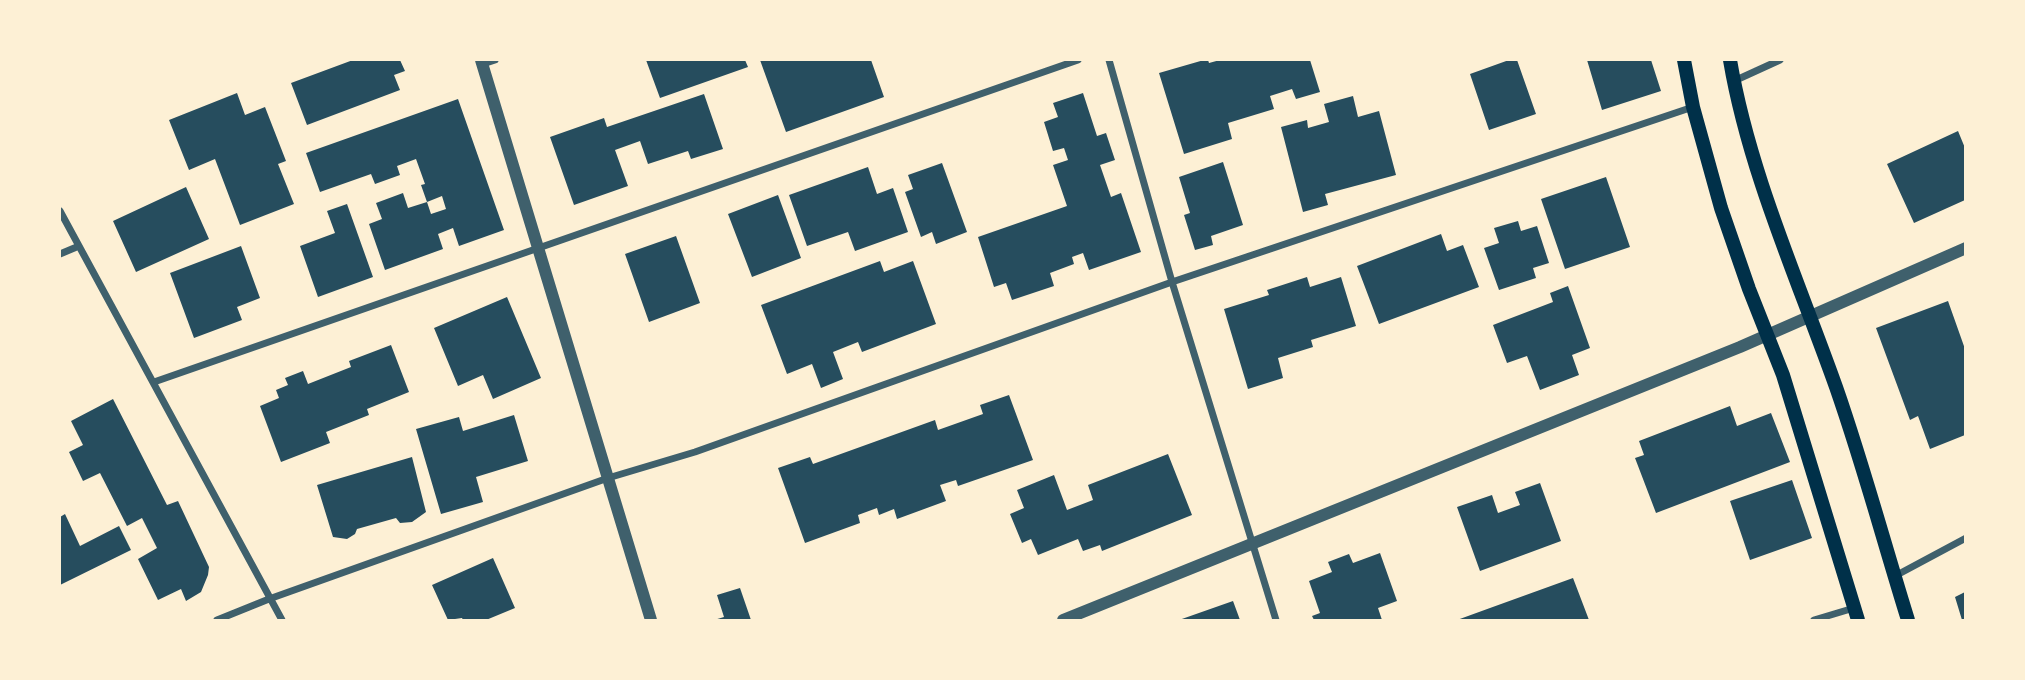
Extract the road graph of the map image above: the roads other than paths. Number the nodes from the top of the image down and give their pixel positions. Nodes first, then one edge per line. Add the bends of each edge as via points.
1 (1078, 60) edge
2 (1109, 60) edge
3 (1684, 60) edge
4 (1730, 60) edge
5 (1780, 60) edge
6 (486, 61) edge
7 (1734, 82) junction
8 (1693, 107) junction
9 (60, 211) edge
10 (79, 246) junction
11 (538, 247) junction
12 (1965, 247) edge
13 (60, 254) edge
14 (1172, 282) junction
15 (1809, 315) junction
16 (1768, 335) junction
17 (154, 382) junction
18 (608, 478) junction
19 (1965, 538) edge
20 (1252, 545) junction
21 (1894, 576) junction
22 (269, 599) junction
23 (1856, 614) edge
24 (217, 621) edge
25 (282, 621) edge
26 (651, 621) edge
27 (1063, 621) edge
28 (1276, 621) edge
29 (1814, 621) edge
30 (1908, 621) edge

1 - 11 street
2 - 14 street
3 - 8 main road
4 - 7 main road
5 - 7 street
6 - 11 street
7 - 15 main road via 1765,192
8 - 14 street
8 - 16 main road via 1721,208
9 - 10 street
10 - 13 street
10 - 17 street
11 - 17 street
11 - 18 street
12 - 15 street
14 - 18 street via 695,452
14 - 20 street
15 - 16 street
15 - 21 main road
16 - 20 street
16 - 23 main road
17 - 22 street
18 - 22 street
18 - 26 street
19 - 21 street
20 - 27 street
20 - 28 street
21 - 30 main road
22 - 24 street
22 - 25 street
23 - 29 street

